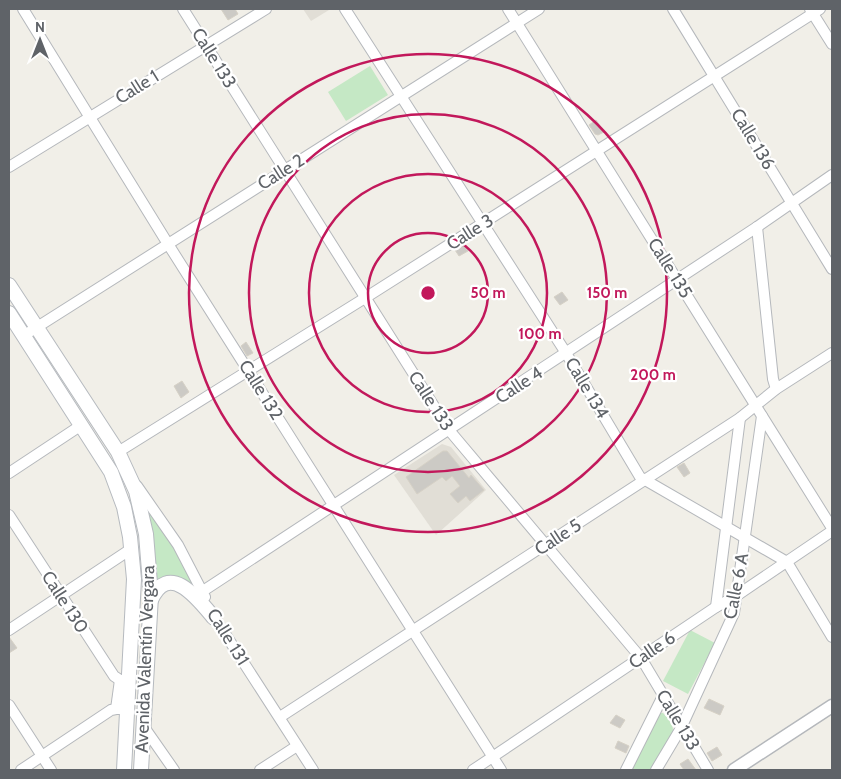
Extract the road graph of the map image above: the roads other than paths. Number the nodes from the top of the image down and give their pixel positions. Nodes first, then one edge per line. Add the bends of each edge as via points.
1 (23, 9) edge
2 (183, 9) edge
3 (266, 9) edge
4 (345, 9) edge
5 (508, 9) edge
6 (539, 9) edge
7 (673, 9) edge
8 (814, 10) edge
9 (517, 23) junction
10 (832, 44) edge
11 (206, 45) junction
12 (714, 76) junction
13 (401, 96) junction
14 (90, 116) junction
15 (597, 152) junction
16 (9, 167) edge
17 (286, 170) junction
18 (832, 175) edge
19 (792, 203) junction
20 (484, 223) junction
21 (758, 227) junction
22 (168, 244) junction
23 (832, 269) edge
24 (677, 279) junction
25 (9, 284) edge
26 (365, 298) junction
27 (24, 307) junction
28 (9, 316) edge
29 (36, 327) junction
30 (23, 336) junction
31 (566, 353) junction
32 (832, 353) edge
33 (248, 370) junction
34 (776, 389) junction
35 (756, 405) junction
36 (762, 416) junction
37 (740, 418) junction
38 (80, 426) junction
39 (449, 430) junction
40 (118, 452) junction
41 (9, 473) edge
42 (130, 477) junction
43 (644, 480) junction
44 (333, 505) junction
45 (9, 515) edge
46 (726, 528) junction
47 (832, 529) edge
48 (744, 539) junction
49 (546, 545) junction
50 (131, 549) junction
51 (787, 562) junction
52 (203, 591) junction
53 (61, 596) junction
54 (736, 596) junction
55 (151, 600) junction
56 (716, 607) junction
57 (214, 618) junction
58 (9, 630) edge
59 (412, 630) junction
60 (832, 637) edge
61 (641, 658) junction
62 (124, 681) junction
63 (664, 696) junction
64 (9, 705) edge
65 (832, 706) edge
66 (122, 709) junction
67 (280, 717) junction
68 (144, 727) junction
69 (681, 728) junction
70 (298, 746) junction
71 (42, 756) junction
72 (493, 757) junction
73 (21, 770) edge
74 (51, 770) edge
75 (124, 770) edge
76 (141, 770) edge
77 (174, 770) edge
78 (260, 770) edge
79 (313, 770) edge
80 (473, 770) edge
81 (502, 770) edge
82 (626, 770) edge
83 (656, 770) edge
84 (708, 770) edge
85 (734, 770) edge

1 - 14 street, Calle 132
2 - 11 street, Calle 133
3 - 11 street, Calle 1
4 - 13 street, Calle 134
5 - 9 street, Calle 135
6 - 9 street, Calle 2
7 - 12 street, Calle 136
8 - 10 street
8 - 12 street, Calle 3
9 - 13 street, Calle 2
9 - 15 street, Calle 135
11 - 14 street, Calle 1
11 - 17 street, Calle 133
12 - 15 street, Calle 3
12 - 19 street, Calle 136
13 - 17 street, Calle 2
13 - 20 street, Calle 134
14 - 16 street, Calle 1
14 - 22 street, Calle 132
15 - 20 street, Calle 3
15 - 24 street, Calle 135
17 - 22 street, Calle 2
17 - 26 street, Calle 133
18 - 19 street, Calle 4
19 - 21 street, Calle 4
19 - 23 street, Calle 136
20 - 26 street, Calle 3
20 - 31 street, Calle 134
21 - 24 street, Calle 4
21 - 34 street
22 - 29 street, Calle 2
22 - 33 street, Calle 132
24 - 31 street, Calle 4
24 - 35 street, Calle 135
25 - 27 main road, Avenida Valentín Vergara
26 - 33 street, Calle 3
26 - 39 street, Calle 133
27 - 28 street
27 - 29 main road, Avenida Valentín Vergara
28 - 30 main road, Avenida Valentín Vergara
29 - 30 street, Calle 2
29 - 40 main road, Avenida Valentín Vergara
30 - 38 main road, Avenida Valentín Vergara
31 - 39 street, Calle 4
31 - 43 street, Calle 134
32 - 34 street, Calle 5
33 - 40 street, Calle 3
33 - 44 street, Calle 132
34 - 35 street, Calle 5
35 - 36 street, Calle 135
35 - 37 street, Calle 5
36 - 47 street, Calle 135
36 - 48 street, Calle 6 A
37 - 43 street, Calle 5
37 - 46 street, Calle 6 A
38 - 41 street
38 - 50 main road, Avenida Valentín Vergara via 115,480 124,507
39 - 44 street, Calle 4
39 - 49 street, Calle 133
40 - 42 main road, Avenida Valentín Vergara
42 - 52 street, Calle 131 via 178,545
42 - 55 main road, Avenida Valentín Vergara via 146,534
43 - 46 street, Calle 134
43 - 49 street, Calle 5
44 - 52 street, Calle 4
44 - 59 street, Calle 132
45 - 53 street, Calle 130
46 - 48 street, Calle 134
46 - 56 street, Calle 6 A
47 - 51 street, Calle 6
48 - 51 street, Calle 134
48 - 54 street, Calle 6 A
49 - 59 street, Calle 5
49 - 61 street, Calle 133
50 - 53 street
50 - 62 main road, Avenida Valentín Vergara via 134,595
51 - 54 street, Calle 6
51 - 60 street
52 - 57 street, Calle 131
53 - 58 street
53 - 62 street, Calle 130 via 114,676
54 - 56 street, Calle 6
54 - 69 street, Calle 6 A via 731,622
55 - 57 main road via 161,586 178,584 190,590
55 - 68 main road, Avenida Valentín Vergara
56 - 61 street, Calle 6
57 - 67 street, Calle 131
59 - 67 street, Calle 5
59 - 72 street, Calle 132
61 - 63 street, Calle 133
61 - 72 street, Calle 6
62 - 66 main road, Avenida Valentín Vergara
63 - 69 street, Calle 133
63 - 82 street
64 - 71 street
65 - 85 street
66 - 71 street via 111,710
66 - 75 main road, Avenida Valentín Vergara
67 - 70 street, Calle 131
68 - 76 main road, Avenida Valentín Vergara
68 - 77 street
69 - 83 street, Calle 6 A
69 - 84 street, Calle 133
70 - 78 street
70 - 79 street, Calle 131
71 - 73 street
71 - 74 street
72 - 80 street, Calle 6
72 - 81 street, Calle 132

